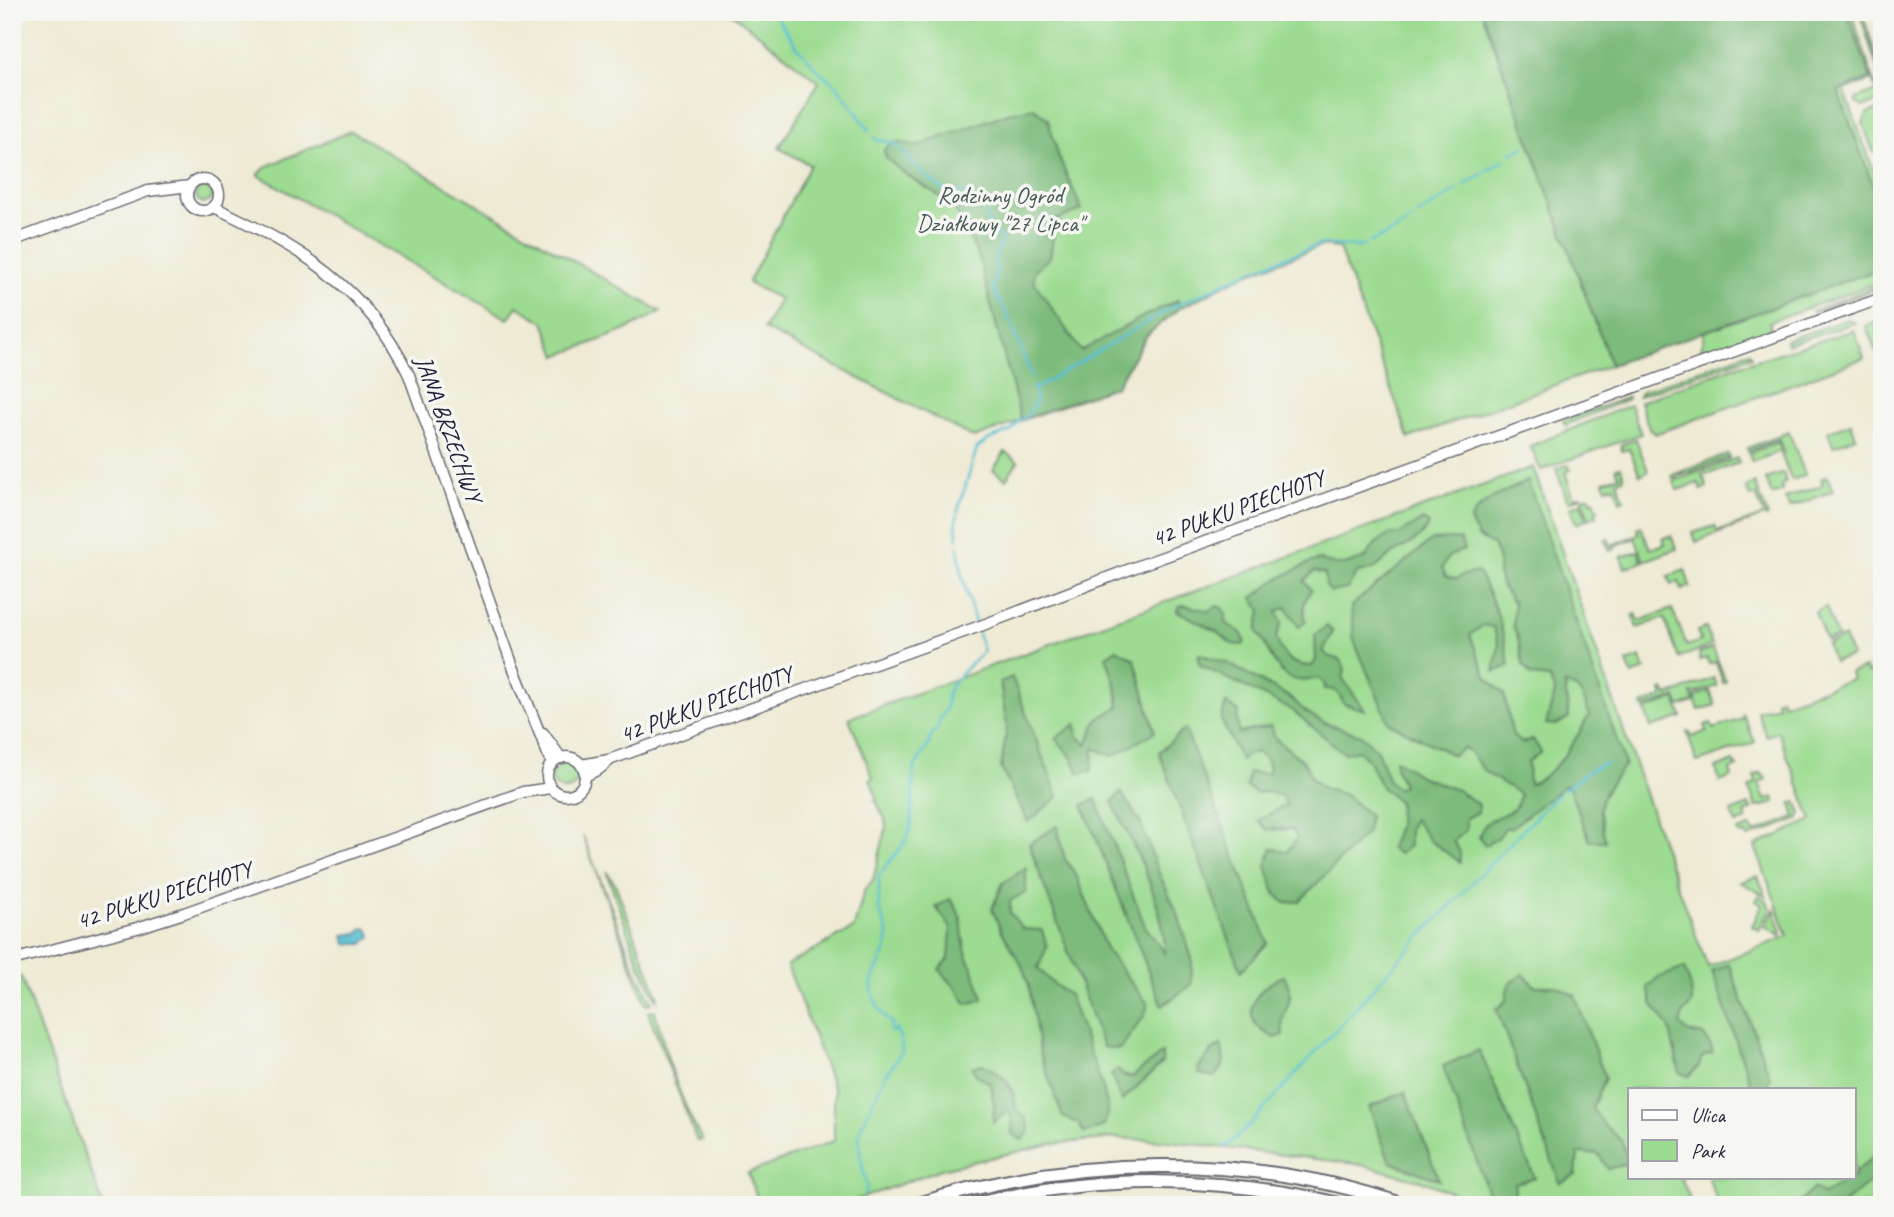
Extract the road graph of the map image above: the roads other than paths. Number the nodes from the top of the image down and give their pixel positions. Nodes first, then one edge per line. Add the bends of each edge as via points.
1 (190, 186) junction
2 (168, 188) junction
3 (187, 197) junction
4 (216, 203) junction
5 (12, 241) edge
6 (1882, 298) edge
7 (535, 724) junction
8 (561, 758) junction
9 (609, 760) junction
10 (552, 764) junction
11 (581, 765) junction
12 (585, 776) junction
13 (549, 783) junction
14 (12, 960) edge
15 (915, 1205) edge
16 (974, 1205) edge
17 (1343, 1205) edge
18 (1404, 1205) edge

1 - 2 street
1 - 3 street
1 - 4 street via 210,180 217,186
2 - 3 street
2 - 5 street via 127,197
3 - 4 street via 196,210 206,211
4 - 7 street, JANA BRZECHWY via 330,272 365,306 397,349
6 - 9 street, 42 PUŁKU PIECHOTY
7 - 8 street, JANA BRZECHWY
7 - 10 street, JANA BRZECHWY
8 - 10 street
8 - 11 street via 572,758
9 - 11 street, 42 PUŁKU PIECHOTY
9 - 12 street, 42 PUŁKU PIECHOTY
10 - 13 street
11 - 12 street
12 - 13 street via 583,785 572,794 561,794
13 - 14 street, 42 PUŁKU PIECHOTY via 184,913
15 - 18 highway via 1003,1181 1173,1166 1300,1178
16 - 17 highway via 1040,1191 1163,1183 1273,1190

